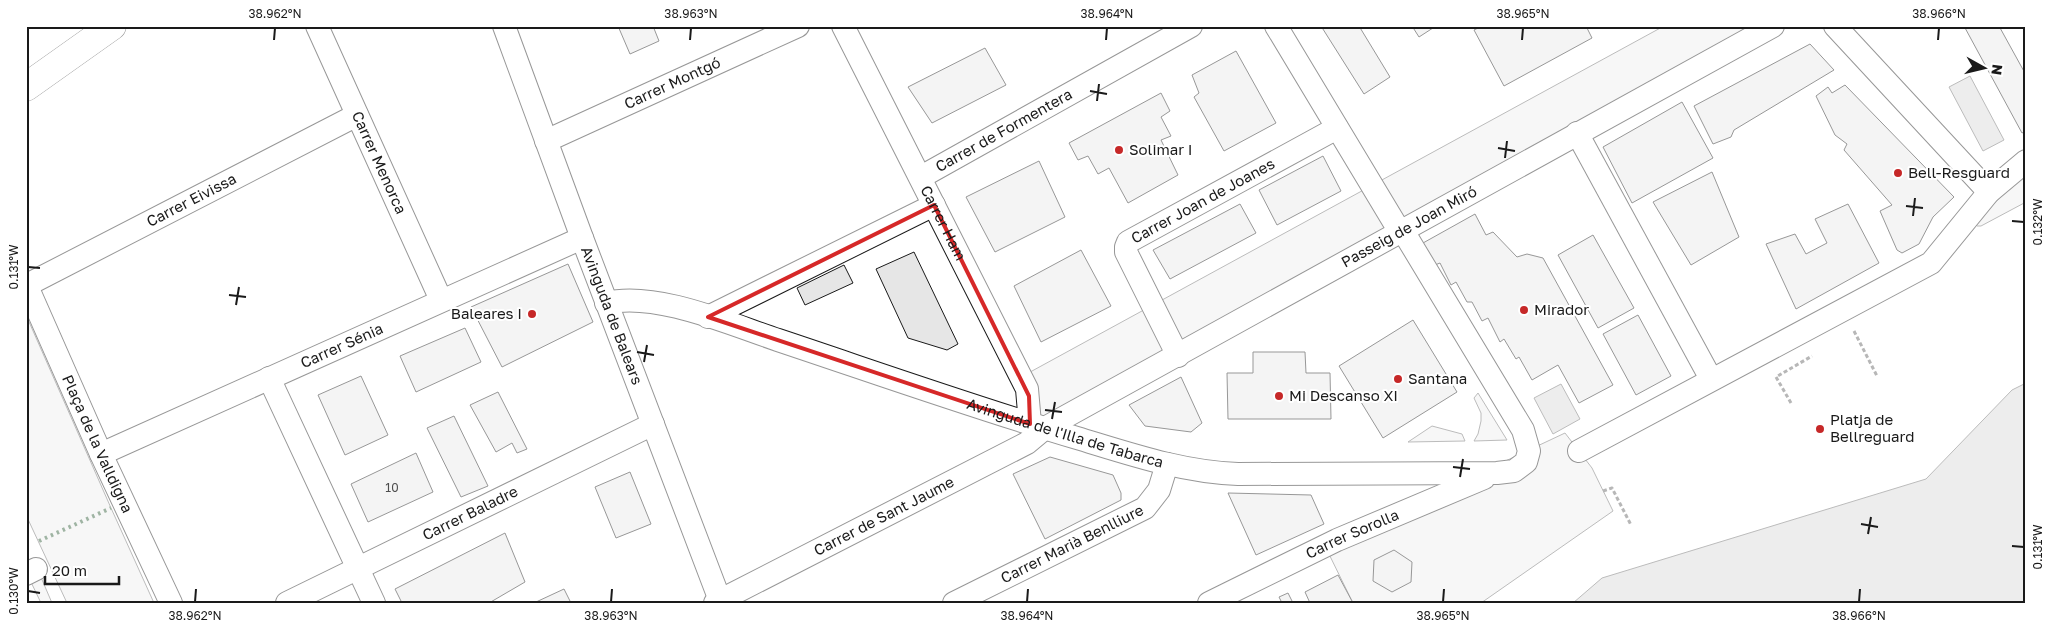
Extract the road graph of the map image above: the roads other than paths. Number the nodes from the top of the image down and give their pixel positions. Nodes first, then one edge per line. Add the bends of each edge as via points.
1 (112, 26) edge
2 (317, 26) edge
3 (504, 26) edge
4 (798, 26) edge
5 (843, 26) edge
6 (1191, 26) edge
7 (1276, 26) edge
8 (1773, 26) edge
9 (1835, 26) edge
10 (26, 87) edge
11 (357, 116) junction
12 (1337, 128) junction
13 (1577, 133) junction
14 (546, 141) junction
15 (2026, 162) edge
16 (921, 178) junction
17 (1989, 192) junction
18 (934, 205) junction
19 (1402, 231) junction
20 (582, 238) junction
21 (26, 284) edge
22 (441, 300) junction
23 (606, 302) junction
24 (708, 317) junction
25 (1178, 356) junction
26 (269, 378) junction
27 (1711, 378) junction
28 (653, 424) junction
29 (1038, 426) junction
30 (1579, 450) dead end
31 (101, 454) junction
32 (1167, 464) junction
33 (1497, 473) junction
34 (358, 569) junction
35 (718, 602) edge
36 (171, 603) edge
37 (287, 603) edge
38 (374, 603) edge
39 (954, 603) edge
40 (1209, 603) edge

1 - 10 street
2 - 11 street, Carrer Menorca
3 - 14 street, Avinguda de Balears
4 - 14 street, Carrer Montgó
5 - 16 street, Carrer Ham
6 - 16 street, Carrer de Formentera
7 - 12 street
8 - 13 street, Passeig de Joan Miró
9 - 17 street
11 - 21 street, Carrer Eivissa
11 - 22 street, Carrer Menorca
12 - 19 street
12 - 25 street, Carrer Joan de Joanes via 1128,242 1126,252
13 - 19 street, Passeig de Joan Miró
13 - 27 street
14 - 20 street, Avinguda de Balears
15 - 17 street
16 - 18 street, Carrer Ham
17 - 27 street via 1931,263
18 - 24 street
18 - 29 street, Carrer Ham via 1027,389
19 - 25 street, Passeig de Joan Miró
19 - 33 street, Avinguda de l'Illa de Tabarca via 1522,430 1529,451 1523,466
20 - 22 street, Carrer Sénia
20 - 23 street, Avinguda de Balears
21 - 31 street, Plaça de la Valldigna
22 - 26 street, Carrer Sénia
23 - 24 street, Avinguda de l'Illa de Tabarca via 646,300
23 - 28 street, Avinguda de Balears
24 - 29 street, Avinguda de l'Illa de Tabarca
25 - 29 street, Passeig de Joan Miró
26 - 31 street, Carrer Sénia
26 - 34 street
27 - 30 street
28 - 34 street, Carrer Baladre
28 - 35 street, Avinguda de Balears
29 - 32 street, Avinguda de l'Illa de Tabarca
29 - 35 street, Carrer de Sant Jaume via 1027,443
31 - 36 street, Plaça de la Valldigna
32 - 33 street, Avinguda de l'Illa de Tabarca via 1238,474
32 - 39 street, Carrer Marià Benlliure via 1159,490 1145,508
33 - 40 street, Carrer Sorolla via 1337,540
34 - 37 street, Carrer Baladre
34 - 38 street

